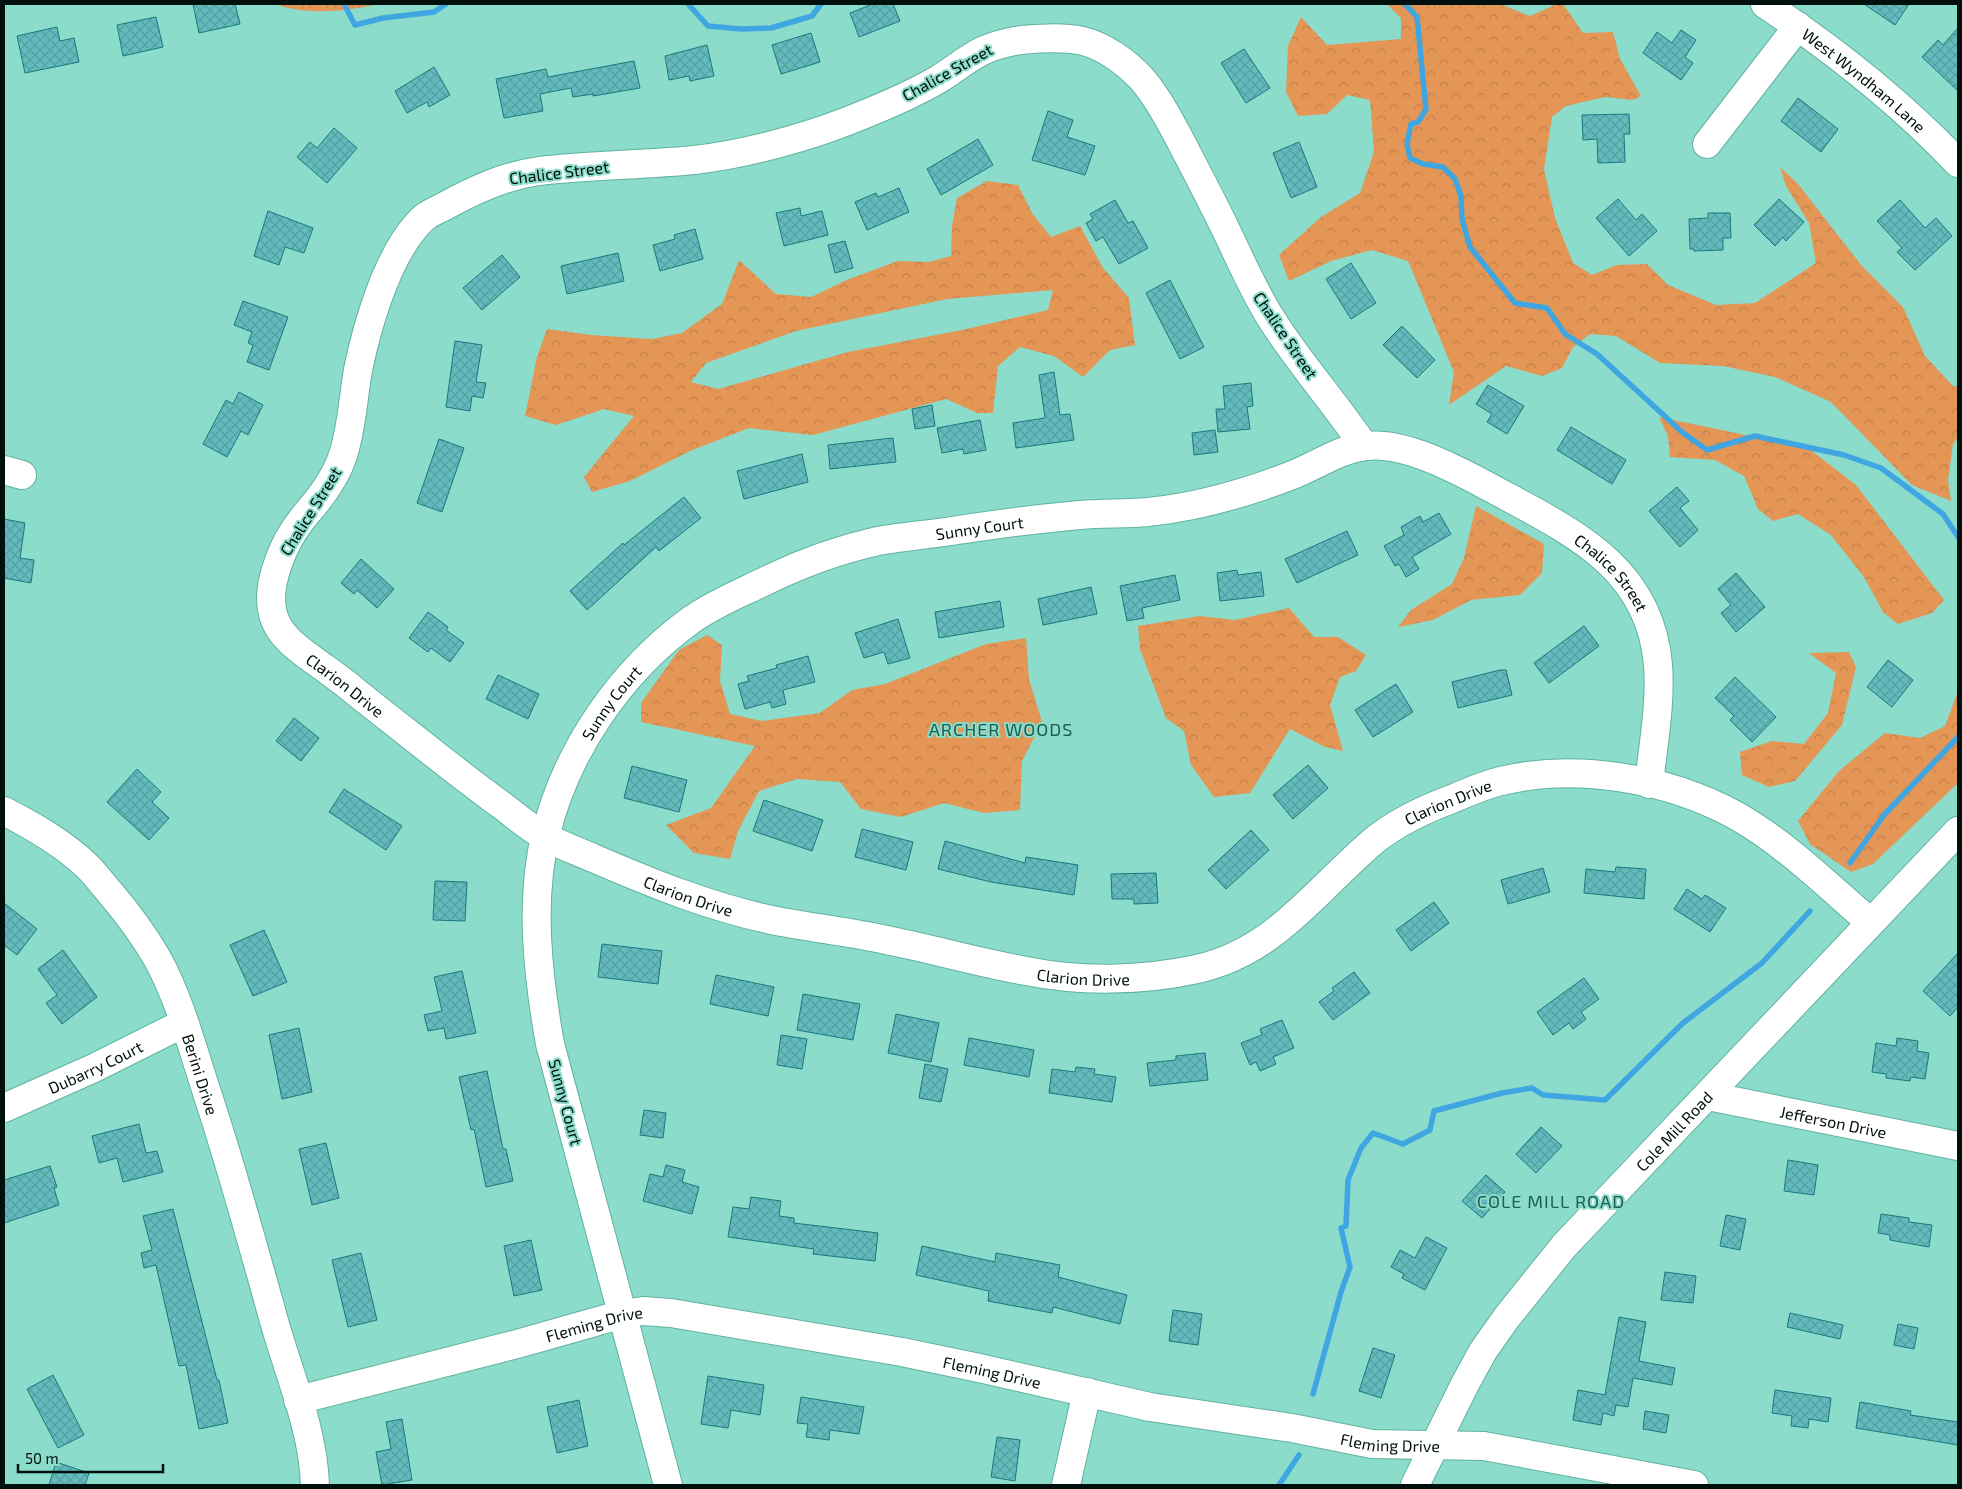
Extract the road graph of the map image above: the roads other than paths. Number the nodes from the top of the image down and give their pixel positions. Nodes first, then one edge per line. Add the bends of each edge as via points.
1 (1765, 4) edge
2 (1798, 26) junction
3 (1707, 144) dead end
4 (1958, 163) edge
5 (1364, 446) junction
6 (283, 634) joint
7 (1649, 784) junction
8 (4, 811) edge
9 (1958, 831) edge
10 (545, 837) junction
11 (1870, 922) junction
12 (184, 1023) junction
13 (1708, 1096) junction
14 (4, 1108) edge
15 (1958, 1146) edge
16 (623, 1314) junction
17 (1087, 1392) junction
18 (298, 1400) junction
19 (1434, 1445) junction
20 (316, 1485) edge
21 (668, 1485) edge
22 (1066, 1485) edge
23 (1415, 1485) edge
24 (1694, 1485) edge

1 - 2 street, West Wyndham Lane
2 - 3 street
2 - 4 street, West Wyndham Lane via 1882,92
5 - 6 street, Chalice Street via 1272,320 1209,195 1146,84 1118,59 1085,41 1026,39 977,52 915,92 818,132 704,159 539,171 509,177 478,188 427,216 404,243 374,307 359,364 344,453 338,468 320,498 284,544 279,558 269,593 272,616
5 - 7 street, Chalice Street via 1399,448 1468,476 1568,530 1596,550 1629,586 1641,603 1658,665
5 - 10 street, Sunny Court via 1342,451 1296,473 1242,492 1185,506 1012,522 877,542 831,554 770,579 692,620 644,661 624,683 606,705 559,789
6 - 10 street, Clarion Drive via 480,790
7 - 10 street, Clarion Drive via 1604,775 1568,773 1524,777 1485,786 1414,815 1388,830 1285,925 1245,952 1188,971 1121,979 1033,973 884,939 763,918 678,892
7 - 11 street, Clarion Drive via 1699,797 1738,817 1806,866
8 - 12 street, Berini Drive via 44,834 89,867 133,921 157,960
9 - 11 street, Cole Mill Road
10 - 16 street, Sunny Court via 536,914 544,1008 550,1044
11 - 13 street, Cole Mill Road
12 - 14 street, Dubarry Court
12 - 18 street, Berini Drive via 238,1189
13 - 15 street, Jefferson Drive
13 - 19 street, Cole Mill Road via 1569,1240 1535,1282 1483,1351
16 - 17 street, Fleming Drive via 643,1311 671,1313 902,1352
16 - 18 street, Fleming Drive
16 - 21 street, Sunny Court
17 - 19 street, Fleming Drive via 1150,1407 1292,1428 1372,1444
17 - 22 street
18 - 20 street, Berini Drive via 311,1447
19 - 23 street, Cole Mill Road
19 - 24 street, Fleming Drive via 1484,1446

